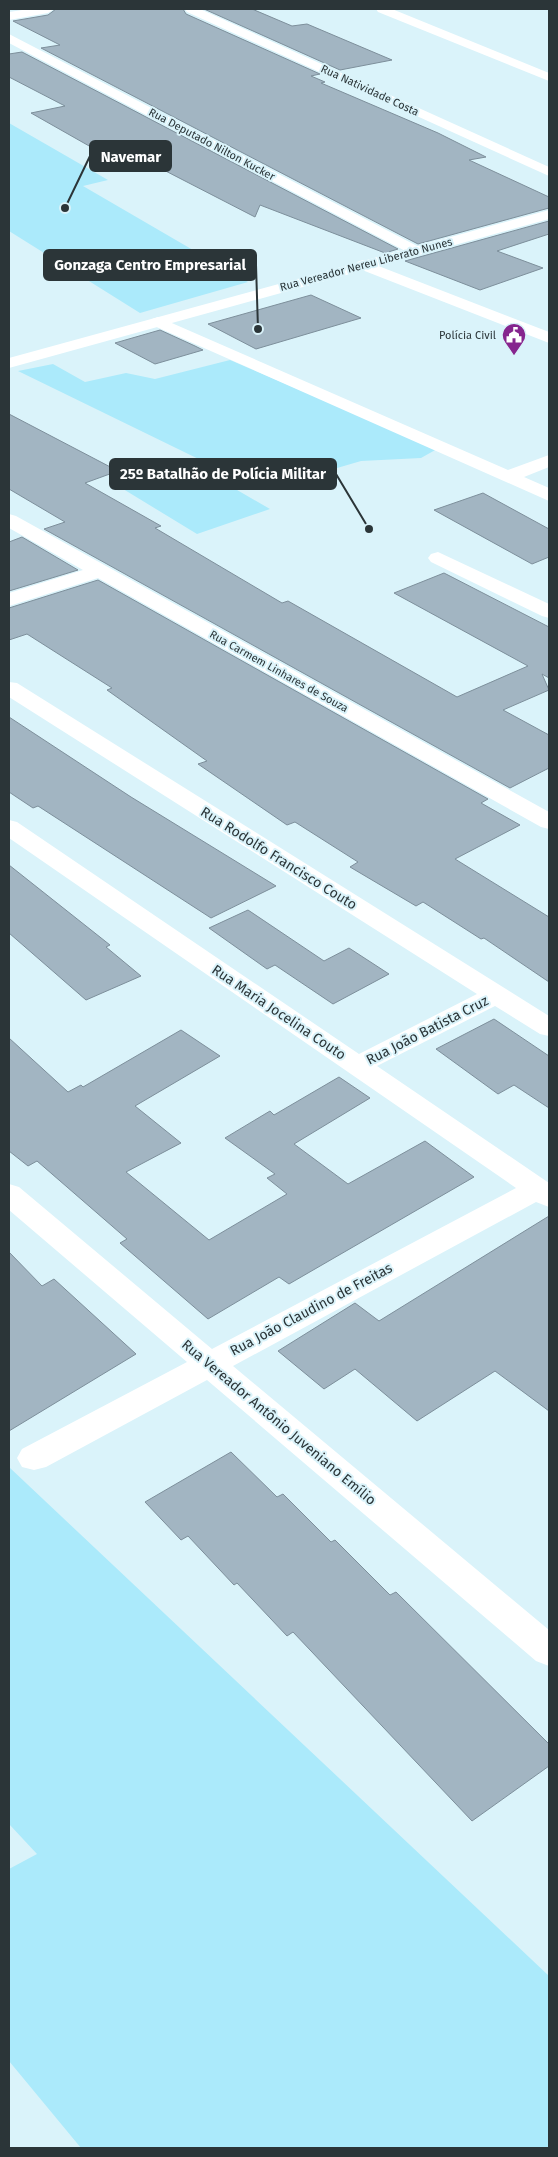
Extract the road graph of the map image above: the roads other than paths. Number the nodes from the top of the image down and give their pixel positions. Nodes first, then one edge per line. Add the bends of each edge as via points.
1 (48, 9) edge
2 (191, 9) edge
3 (382, 9) edge
4 (9, 16) edge
5 (9, 38) edge
6 (549, 77) edge
7 (549, 172) edge
8 (547, 216) edge
9 (416, 251) junction
10 (363, 265) junction
11 (158, 322) junction
12 (549, 338) edge
13 (9, 363) edge
14 (549, 460) edge
15 (508, 477) junction
16 (549, 495) edge
17 (9, 520) edge
18 (438, 558) dead end
19 (100, 571) junction
20 (9, 600) edge
21 (549, 612) edge
22 (9, 688) edge
23 (549, 822) edge
24 (9, 827) edge
25 (496, 995) junction
26 (549, 1028) edge
27 (357, 1066) junction
28 (543, 1193) edge
29 (9, 1194) edge
30 (209, 1363) junction
31 (34, 1458) dead end
32 (549, 1651) edge

1 - 4 street
2 - 7 street, Rua Natividade Costa
3 - 6 street
5 - 9 street, Rua Deputado Nilton Kucker
8 - 9 street, Rua Vereador Nereu Liberato Nunes
9 - 10 street, Rua Vereador Nereu Liberato Nunes
10 - 11 street, Rua Vereador Nereu Liberato Nunes
10 - 12 street
11 - 13 street, Rua Vereador Nereu Liberato Nunes
11 - 15 street
14 - 15 street
15 - 16 street
17 - 19 street, Rua Carmem Linhares de Souza
18 - 21 street
19 - 20 street
19 - 23 street, Rua Carmem Linhares de Souza
22 - 25 street, Rua Rodolfo Francisco Couto
24 - 27 street, Rua Maria Jocelina Couto
25 - 26 street, Rua Rodolfo Francisco Couto
25 - 27 street, Rua João Batista Cruz
27 - 28 street, Rua Maria Jocelina Couto
28 - 30 street, Rua João Claudino de Freitas
29 - 30 street, Rua Vereador Antônio Juveniano Emílio
30 - 31 street, Rua João Claudino de Freitas
30 - 32 street, Rua Vereador Antônio Juveniano Emílio

